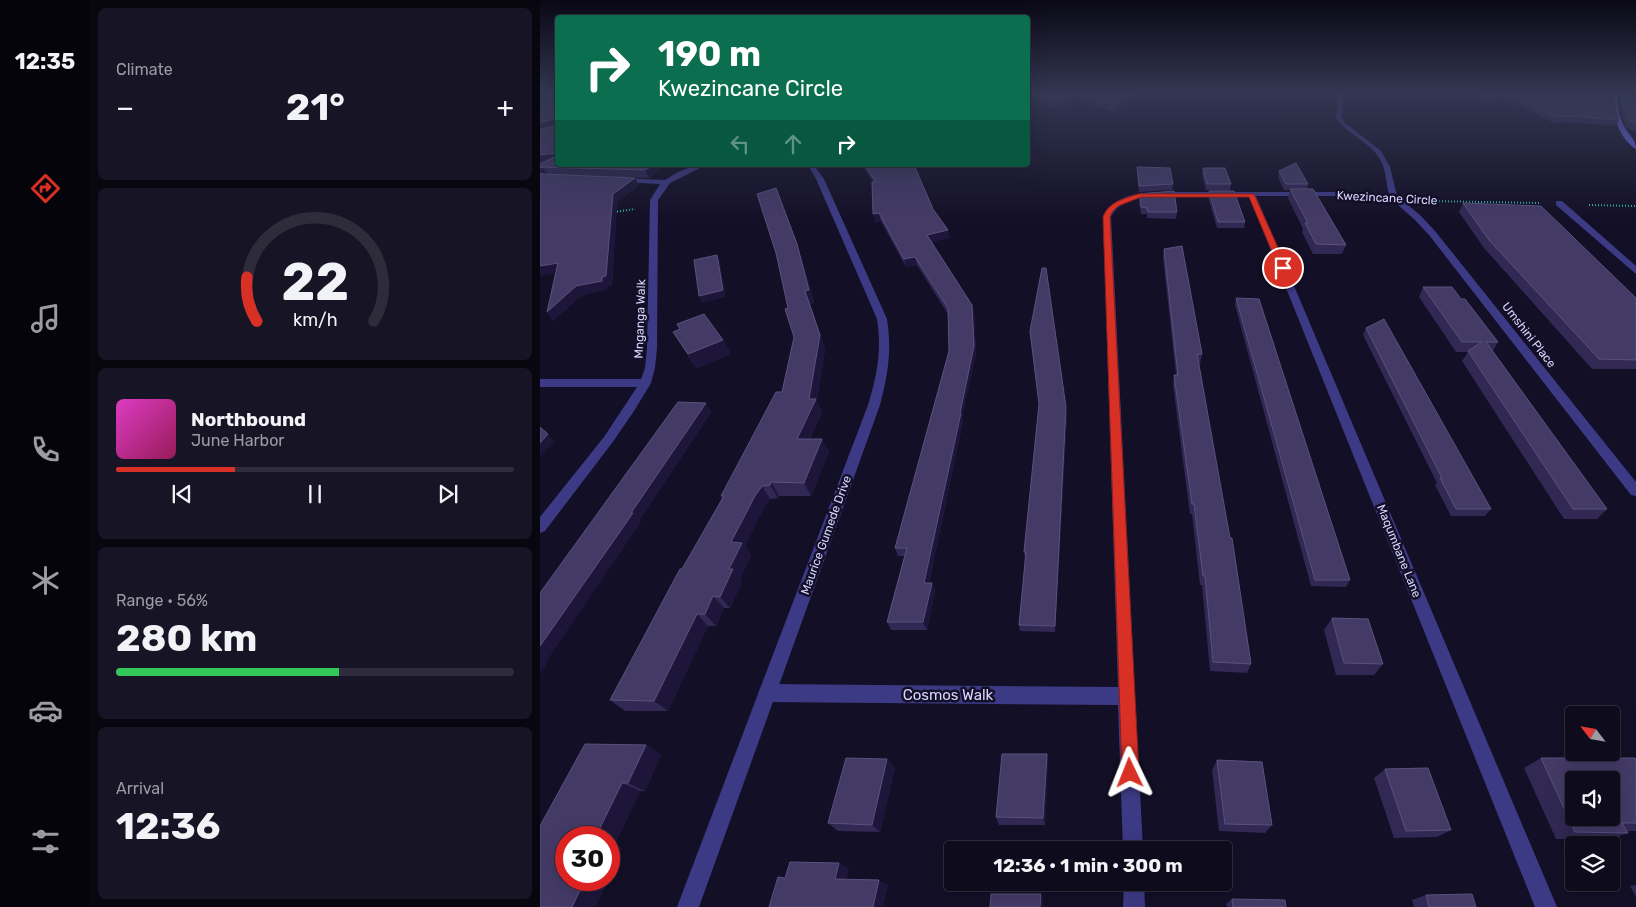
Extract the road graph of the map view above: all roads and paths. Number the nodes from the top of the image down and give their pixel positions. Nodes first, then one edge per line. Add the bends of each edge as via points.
1 (1355, 135) edge
2 (1628, 135) edge
3 (1636, 147) edge
4 (698, 167) edge
5 (812, 167) edge
6 (611, 180) edge
7 (664, 182) junction
8 (1252, 195) junction
9 (1394, 198) junction
10 (1559, 204) junction
11 (653, 206) junction
12 (1636, 206) edge
13 (606, 214) edge
14 (1636, 271) edge
15 (540, 383) edge
16 (645, 383) junction
17 (1636, 491) edge
18 (540, 527) edge
19 (768, 693) junction
20 (1128, 696) junction
21 (1133, 841) edge
22 (1134, 891) edge
23 (688, 907) edge
24 (1134, 907) edge
25 (1546, 907) edge

1 - 9 street via 1384,159
2 - 3 main road
4 - 7 street
5 - 19 street, Maurice Gumede Drive via 882,319 887,341 885,370
6 - 7 street
7 - 11 street, Mnganga Walk via 657,190
8 - 9 street, Kwezincane Circle via 1346,194
8 - 20 street, Kwezincane Circle via 1141,195 1116,204 1107,217
8 - 25 street, Maqumbane Lane
9 - 10 path, Kwezincane Circle
9 - 17 street, Umshini Place via 1432,233
10 - 12 path, Kwezincane Circle
10 - 14 street
11 - 13 path
11 - 16 street, Mnganga Walk via 652,348
15 - 16 street
16 - 18 street, Mnganga Walk via 608,440
19 - 20 street, Cosmos Walk
19 - 23 street, Maurice Gumede Drive
20 - 21 street, Kwezincane Circle
22 - 24 street

